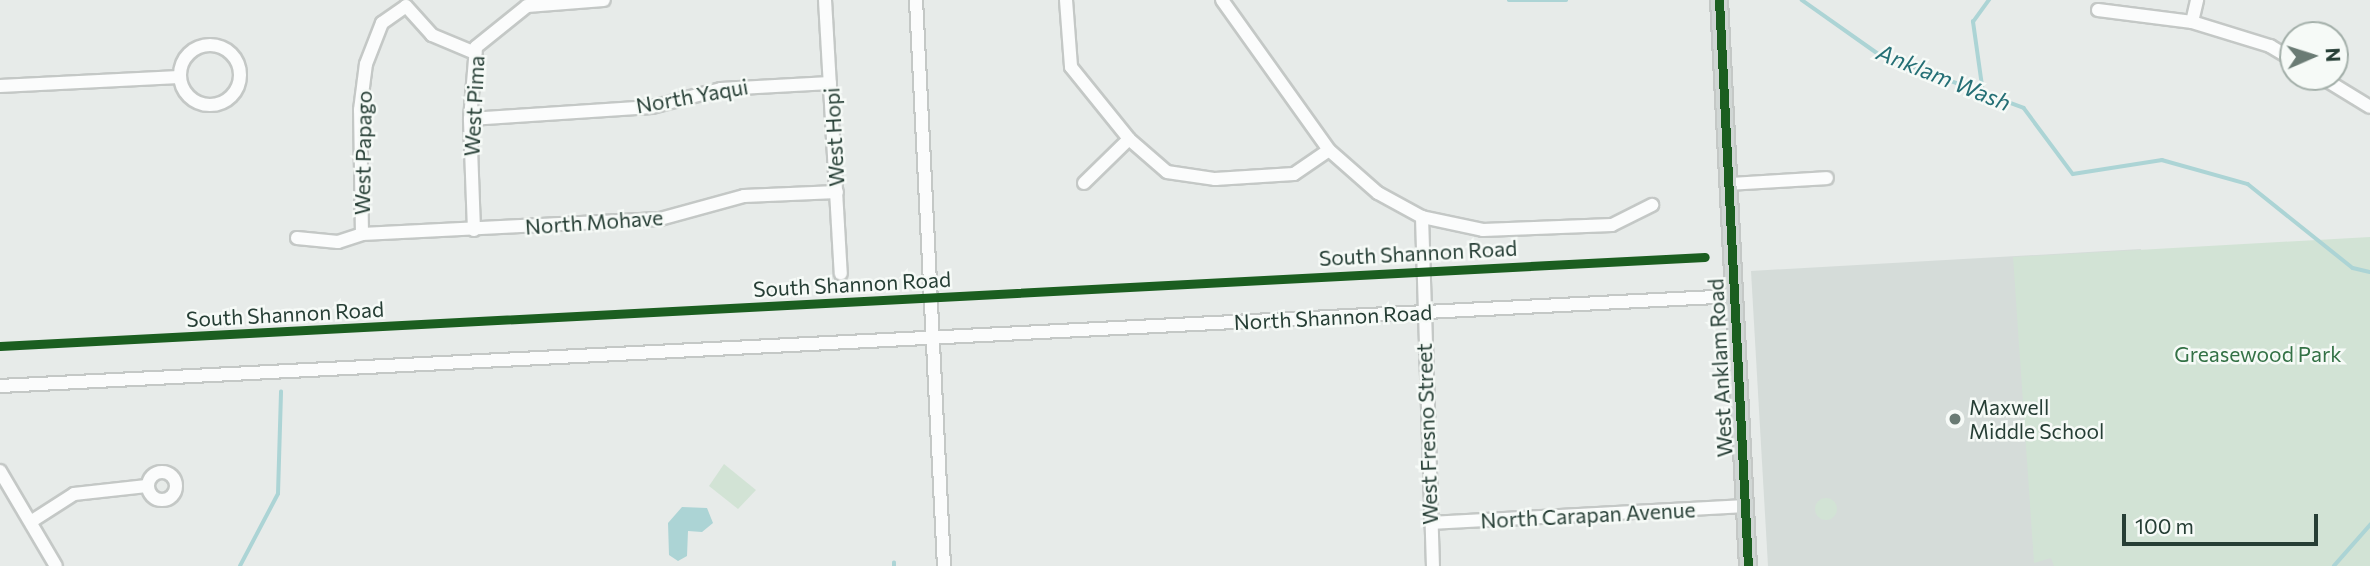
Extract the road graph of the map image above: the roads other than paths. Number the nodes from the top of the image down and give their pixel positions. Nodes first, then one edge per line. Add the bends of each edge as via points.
1 (604, 0) edge
2 (825, 0) edge
3 (916, 0) edge
4 (1066, 0) edge
5 (1222, 0) edge
6 (1719, 0) edge
7 (2197, 0) edge
8 (2098, 10) dead end
9 (2192, 22) junction
10 (2279, 51) edge
11 (475, 52) junction
12 (179, 77) junction
13 (830, 83) junction
14 (0, 86) edge
15 (2344, 91) edge
16 (2370, 107) edge
17 (470, 118) junction
18 (1129, 139) junction
19 (1329, 150) junction
20 (1827, 178) dead end
21 (1084, 183) dead end
22 (1729, 184) junction
23 (837, 192) junction
24 (1652, 205) dead end
25 (1422, 217) junction
26 (474, 230) junction
27 (362, 234) junction
28 (297, 238) dead end
29 (841, 274) dead end
30 (1734, 296) junction
31 (1422, 312) junction
32 (933, 341) junction
33 (0, 386) edge
34 (0, 471) edge
35 (147, 486) dead end
36 (1745, 506) junction
37 (32, 521) junction
38 (1431, 523) junction
39 (56, 566) edge
40 (944, 566) edge
41 (1433, 566) edge
42 (1748, 566) edge

1 - 11 street, West Pima via 527,6
2 - 13 street, West Hopi
3 - 32 street
4 - 18 street via 1070,67
5 - 19 street
6 - 22 main road, West Anklam Road
7 - 9 street
8 - 9 street
9 - 10 street
11 - 17 street, West Pima
11 - 27 street, West Papago via 432,35 406,6 382,23 366,64 360,110
12 - 12 street via 186,95 212,106 230,98 240,71 222,47 202,46 185,57
12 - 14 street
13 - 17 street, North Yaqui via 745,86 652,107
13 - 23 street, West Hopi
15 - 16 street
17 - 26 street, West Pima
18 - 19 street via 1167,172 1191,179 1294,174
18 - 21 street
19 - 25 street via 1378,193
20 - 22 street
22 - 30 main road, West Anklam Road
23 - 26 street, North Mohave via 744,196 660,219
23 - 29 street, West Hopi
24 - 25 street via 1612,225 1483,230
25 - 31 street, West Fresno Street
26 - 27 street, North Mohave
27 - 28 street, North Mohave via 338,242
30 - 31 street, North Shannon Road
30 - 36 main road, West Anklam Road
31 - 32 street, North Shannon Road
31 - 38 street, West Fresno Street
32 - 33 street
32 - 40 street
34 - 37 street
35 - 37 street via 74,494
36 - 38 street, North Carapan Avenue
36 - 42 main road, West Anklam Road
37 - 39 street
38 - 41 street, West Fresno Street

